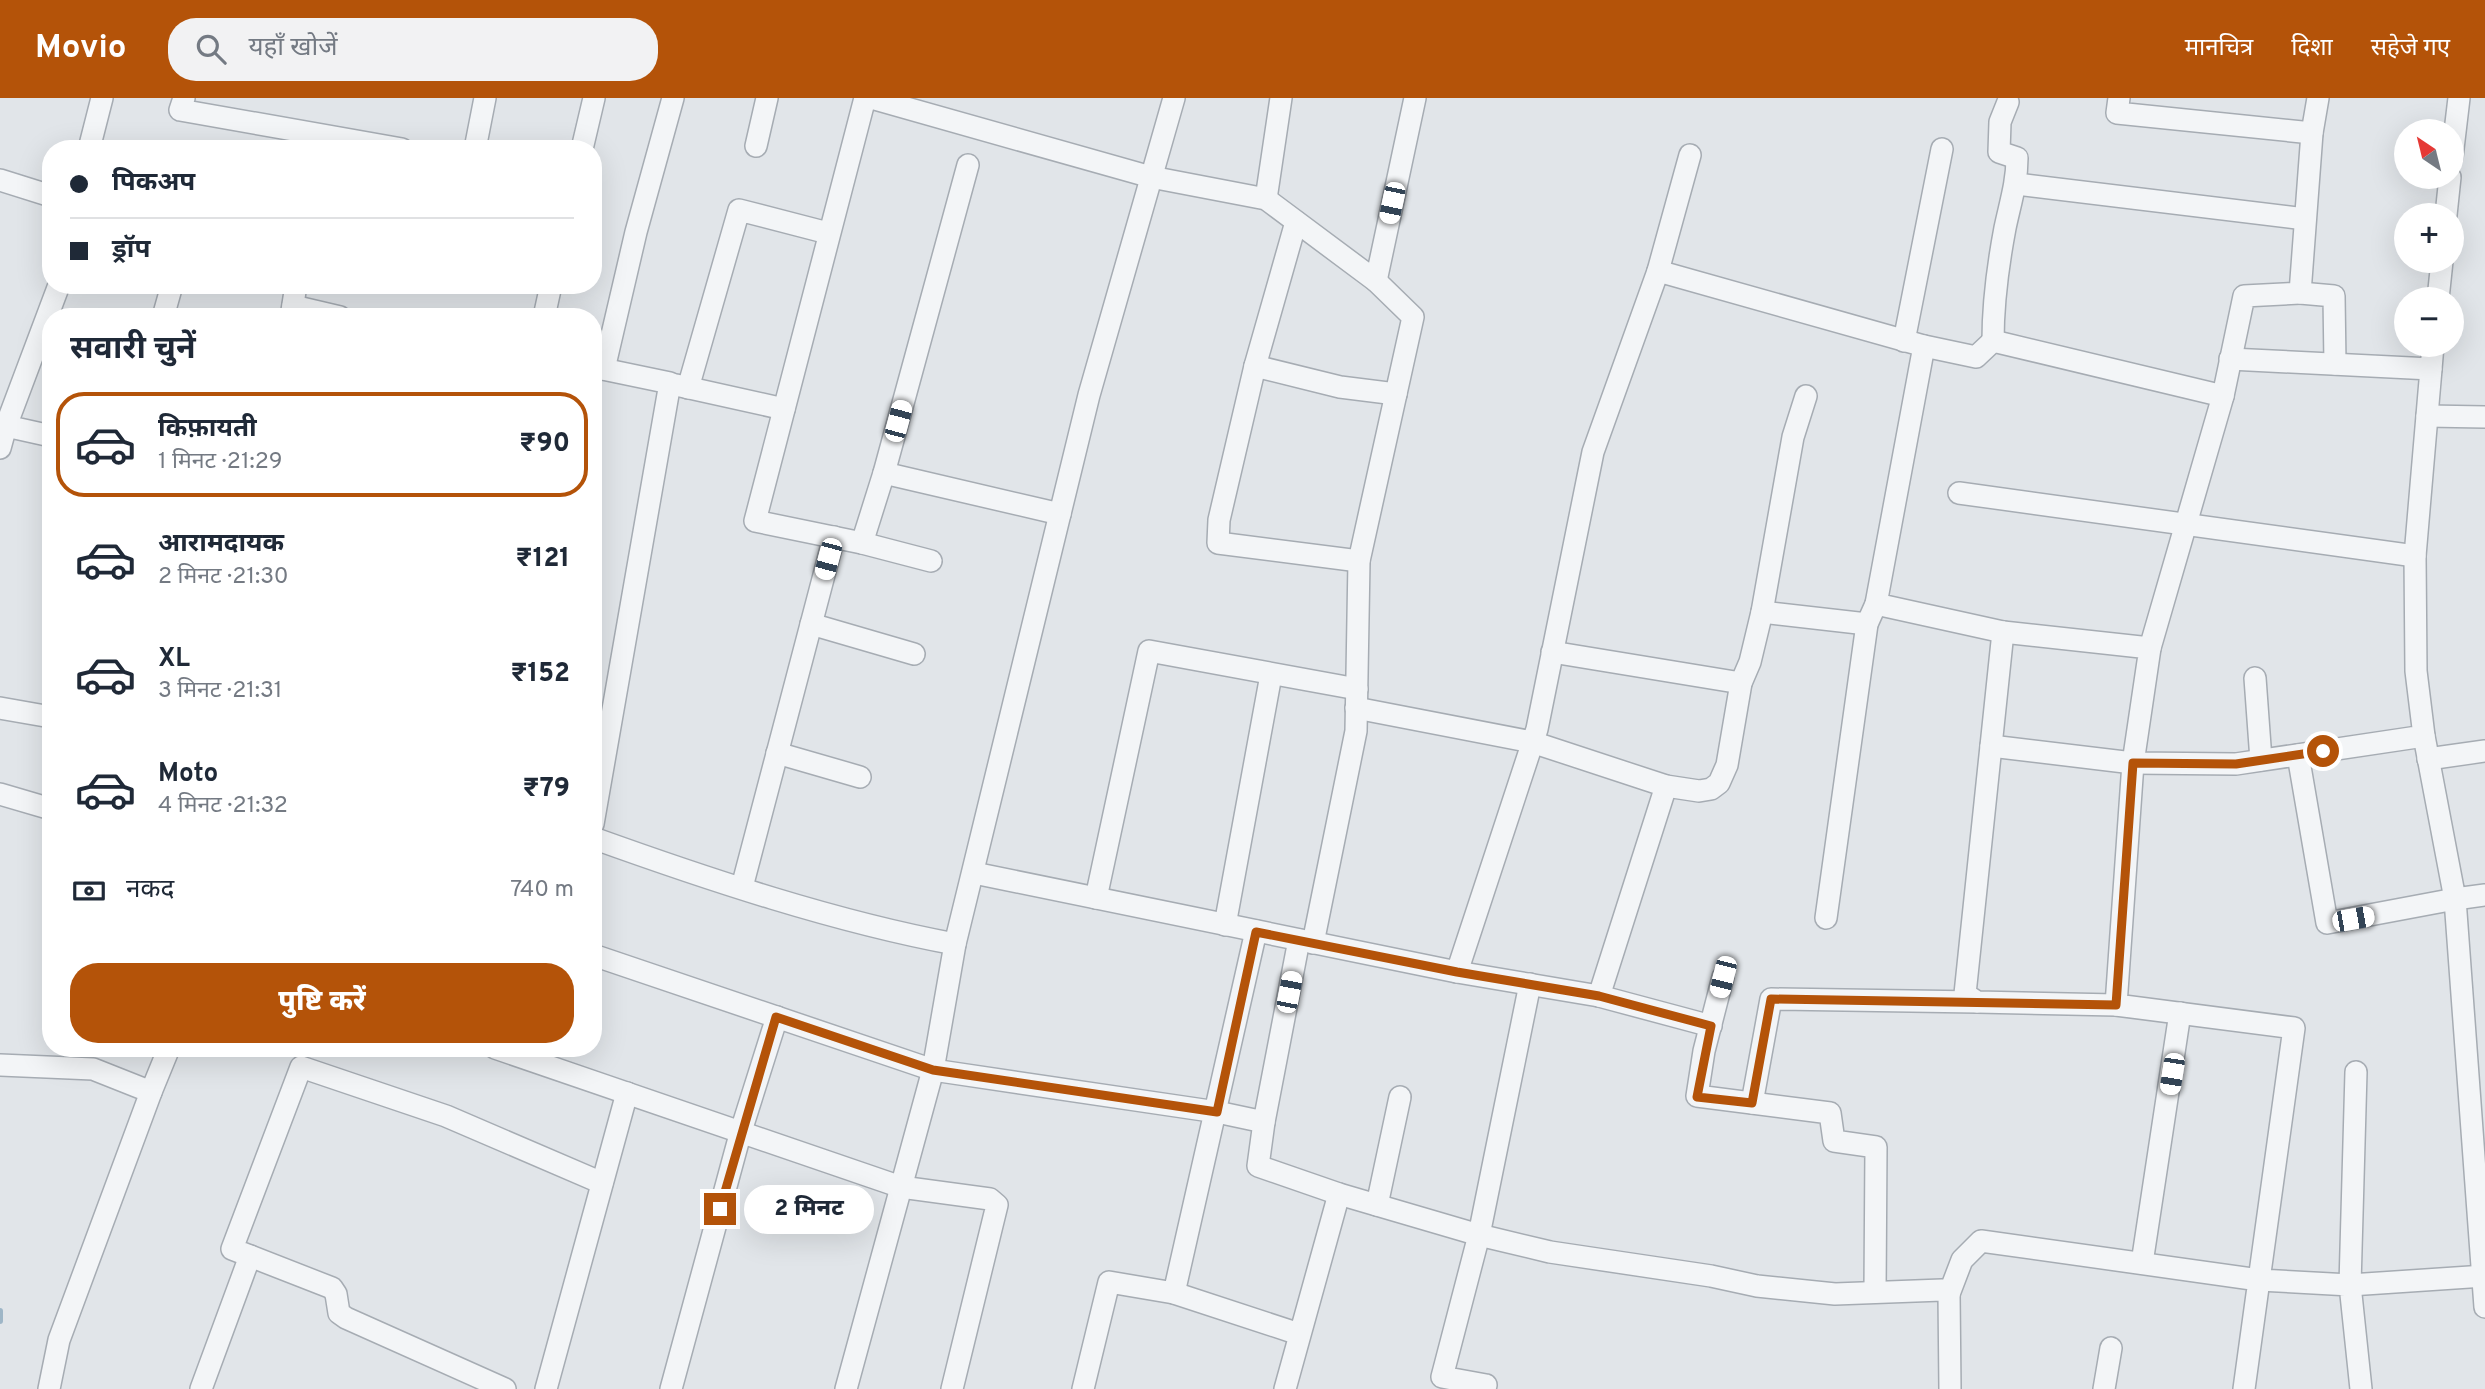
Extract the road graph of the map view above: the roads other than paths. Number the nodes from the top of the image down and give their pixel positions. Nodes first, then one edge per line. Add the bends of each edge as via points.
1 (102, 98) edge
2 (184, 98) edge
3 (485, 98) edge
4 (594, 98) edge
5 (673, 98) edge
6 (767, 98) edge
7 (865, 98) edge
8 (872, 98) edge
9 (1174, 98) edge
10 (1281, 98) edge
11 (1415, 98) edge
12 (2119, 98) edge
13 (2318, 98) edge
14 (2459, 98) edge
15 (2001, 99) edge
16 (926, 106) edge
17 (2457, 119) edge
18 (2312, 134) junction
19 (91, 140) edge
20 (351, 140) edge
21 (477, 140) edge
22 (584, 140) edge
23 (756, 146) dead end
24 (1942, 149) dead end
25 (1690, 155) dead end
26 (968, 165) dead end
27 (1151, 177) junction
28 (0, 180) edge
29 (2017, 184) junction
30 (42, 193) edge
31 (1266, 199) junction
32 (2305, 219) junction
33 (1296, 222) junction
34 (828, 233) junction
35 (1658, 271) junction
36 (1376, 281) junction
37 (2301, 293) junction
38 (293, 303) edge
39 (310, 308) edge
40 (42, 328) edge
41 (1993, 341) junction
42 (1914, 344) junction
43 (602, 357) edge
44 (2432, 357) edge
45 (2230, 359) junction
46 (2335, 364) junction
47 (1255, 366) junction
48 (602, 369) edge
49 (2431, 369) junction
50 (679, 386) junction
51 (1396, 394) junction
52 (1806, 396) dead end
53 (2222, 396) junction
54 (784, 409) junction
55 (2427, 416) junction
56 (2485, 417) edge
57 (3, 425) edge
58 (42, 434) edge
59 (0, 448) edge
60 (884, 473) junction
61 (1959, 494) dead end
62 (1060, 514) junction
63 (2185, 525) junction
64 (834, 537) junction
65 (862, 543) junction
66 (2415, 556) junction
67 (931, 561) dead end
68 (1359, 561) junction
69 (1876, 604) junction
70 (1762, 612) junction
71 (811, 624) junction
72 (1867, 625) junction
73 (2003, 632) junction
74 (2150, 648) junction
75 (1552, 652) junction
76 (914, 654) dead end
77 (1271, 675) junction
78 (2255, 678) dead end
79 (1741, 683) junction
80 (1357, 699) junction
81 (0, 708) edge
82 (42, 715) edge
83 (2424, 736) junction
84 (1532, 742) junction
85 (1991, 746) junction
86 (2485, 751) edge
87 (777, 753) junction
88 (2298, 755) junction
89 (2428, 759) junction
90 (2261, 760) junction
91 (2133, 763) junction
92 (602, 778) edge
93 (860, 778) dead end
94 (1666, 786) junction
95 (0, 794) edge
96 (42, 806) edge
97 (602, 841) edge
98 (974, 873) junction
99 (742, 887) junction
100 (2485, 895) edge
101 (1096, 898) junction
102 (2455, 900) junction
103 (1826, 918) dead end
104 (1225, 925) junction
105 (1256, 932) junction
106 (1306, 942) junction
107 (955, 944) junction
108 (602, 958) edge
109 (1457, 972) junction
110 (1723, 977) dead end
111 (1530, 984) junction
112 (1599, 996) junction
113 (1977, 1002) junction
114 (2116, 1005) junction
115 (2180, 1013) junction
116 (776, 1017) junction
117 (1711, 1026) junction
118 (64, 1057) edge
119 (165, 1057) edge
120 (521, 1057) edge
121 (0, 1065) edge
122 (933, 1070) junction
123 (2356, 1072) dead end
124 (151, 1092) junction
125 (627, 1093) junction
126 (1400, 1097) dead end
127 (1752, 1103) junction
128 (1217, 1112) junction
129 (1264, 1122) junction
130 (741, 1131) junction
131 (602, 1183) junction
132 (901, 1187) junction
133 (1339, 1194) junction
134 (1377, 1205) junction
135 (1479, 1235) junction
136 (250, 1256) junction
137 (2142, 1263) junction
138 (2484, 1276) edge
139 (2259, 1280) junction
140 (2350, 1285) junction
141 (1875, 1292) junction
142 (1174, 1293) junction
143 (1949, 1294) junction
144 (2485, 1307) edge
145 (1299, 1334) junction
146 (2110, 1348) dead end
147 (49, 1389) edge
148 (201, 1389) edge
149 (505, 1389) edge
150 (546, 1389) edge
151 (671, 1389) edge
152 (846, 1389) edge
153 (952, 1389) edge
154 (1083, 1389) edge
155 (1285, 1389) edge
156 (1485, 1389) edge
157 (1950, 1389) edge
158 (2104, 1389) edge
159 (2244, 1389) edge
160 (2361, 1389) edge

1 - 19 street
2 - 20 street via 180,110
3 - 21 street
4 - 22 street
5 - 43 street
6 - 23 street
7 - 34 street
8 - 16 street
9 - 27 street
10 - 31 street
11 - 36 street
12 - 18 street via 2118,113
13 - 18 street
14 - 17 street
15 - 29 street via 1999,152 2017,158
16 - 27 street
18 - 32 street
24 - 42 street
25 - 35 street
26 - 60 street
27 - 31 street
27 - 62 street
28 - 30 street
29 - 32 street
29 - 41 street via 1993,302
31 - 33 street
32 - 37 street
33 - 36 street
33 - 47 street
34 - 50 street via 739,209
34 - 54 street
35 - 42 street
35 - 75 street via 1593,452
36 - 51 street via 1413,317
37 - 45 street via 2244,296
37 - 46 street via 2334,296
38 - 39 street
40 - 57 street
41 - 42 street via 1976,357
41 - 53 street
42 - 69 street
44 - 49 street
45 - 46 street
45 - 53 street
46 - 49 street
47 - 51 street via 1340,387
47 - 68 street via 1219,520 1218,542
48 - 50 street
49 - 55 street
50 - 54 street
50 - 92 street
51 - 68 street
52 - 70 street via 1793,437
53 - 63 street
54 - 64 street via 755,521
55 - 56 street
55 - 66 street
57 - 58 street
57 - 59 street
60 - 62 street
60 - 65 street
61 - 63 street
62 - 98 street
63 - 66 street
63 - 74 street
64 - 65 street
64 - 71 street
65 - 67 street
66 - 83 street via 2416,671
68 - 80 street
69 - 72 street
69 - 73 street
70 - 72 street
70 - 79 street
71 - 76 street
71 - 87 street
72 - 103 street
73 - 74 street
73 - 85 street
74 - 91 street
75 - 79 street
75 - 84 street
77 - 80 street
77 - 101 street via 1149,651
77 - 104 street
78 - 90 street
79 - 94 street via 1727,765 1719,783 1699,791
80 - 84 street
80 - 106 street via 1356,731
81 - 82 street
83 - 88 street
83 - 89 street
84 - 94 street
84 - 109 street
85 - 91 street
85 - 113 street via 1965,993
86 - 89 street
87 - 93 street
87 - 99 street
88 - 90 street
88 - 102 street via 2327,923
89 - 102 street
90 - 91 street
91 - 114 street
94 - 112 street
95 - 96 street
97 - 99 street
98 - 101 street
98 - 107 street
99 - 107 street
100 - 102 street
101 - 104 street
102 - 138 street
104 - 105 street
105 - 106 street
105 - 128 street
106 - 109 street
106 - 129 street
107 - 122 street
108 - 116 street
109 - 111 street
110 - 117 street
111 - 112 street
111 - 135 street
112 - 117 street
113 - 114 street
113 - 127 street via 1771,999
114 - 115 street
115 - 137 street
115 - 139 street via 2294,1028
116 - 122 street
116 - 130 street
117 - 127 street via 1697,1097
118 - 121 street
118 - 124 street
119 - 124 street
120 - 125 street
122 - 128 street
122 - 132 street
123 - 140 street
124 - 147 street via 60,1340
125 - 130 street
125 - 131 street
126 - 134 street
127 - 141 street via 1830,1113 1834,1141 1876,1147
128 - 129 street
128 - 142 street
129 - 133 street via 1258,1166
130 - 132 street
130 - 151 street
131 - 136 street via 446,1116 301,1067 232,1249
131 - 150 street
132 - 152 street
132 - 153 street via 990,1199 997,1206
133 - 134 street
133 - 145 street
134 - 135 street
135 - 141 street via 1550,1252 1757,1286 1835,1294
135 - 156 street via 1442,1377 1486,1385
136 - 148 street
136 - 149 street via 332,1288 339,1312 346,1318
137 - 139 street
137 - 143 street via 1981,1241 1962,1260
138 - 140 street
138 - 144 street
139 - 140 street
139 - 159 street
140 - 160 street
141 - 143 street via 1942,1290
142 - 145 street
142 - 154 street via 1109,1282
143 - 157 street
145 - 155 street
146 - 158 street

